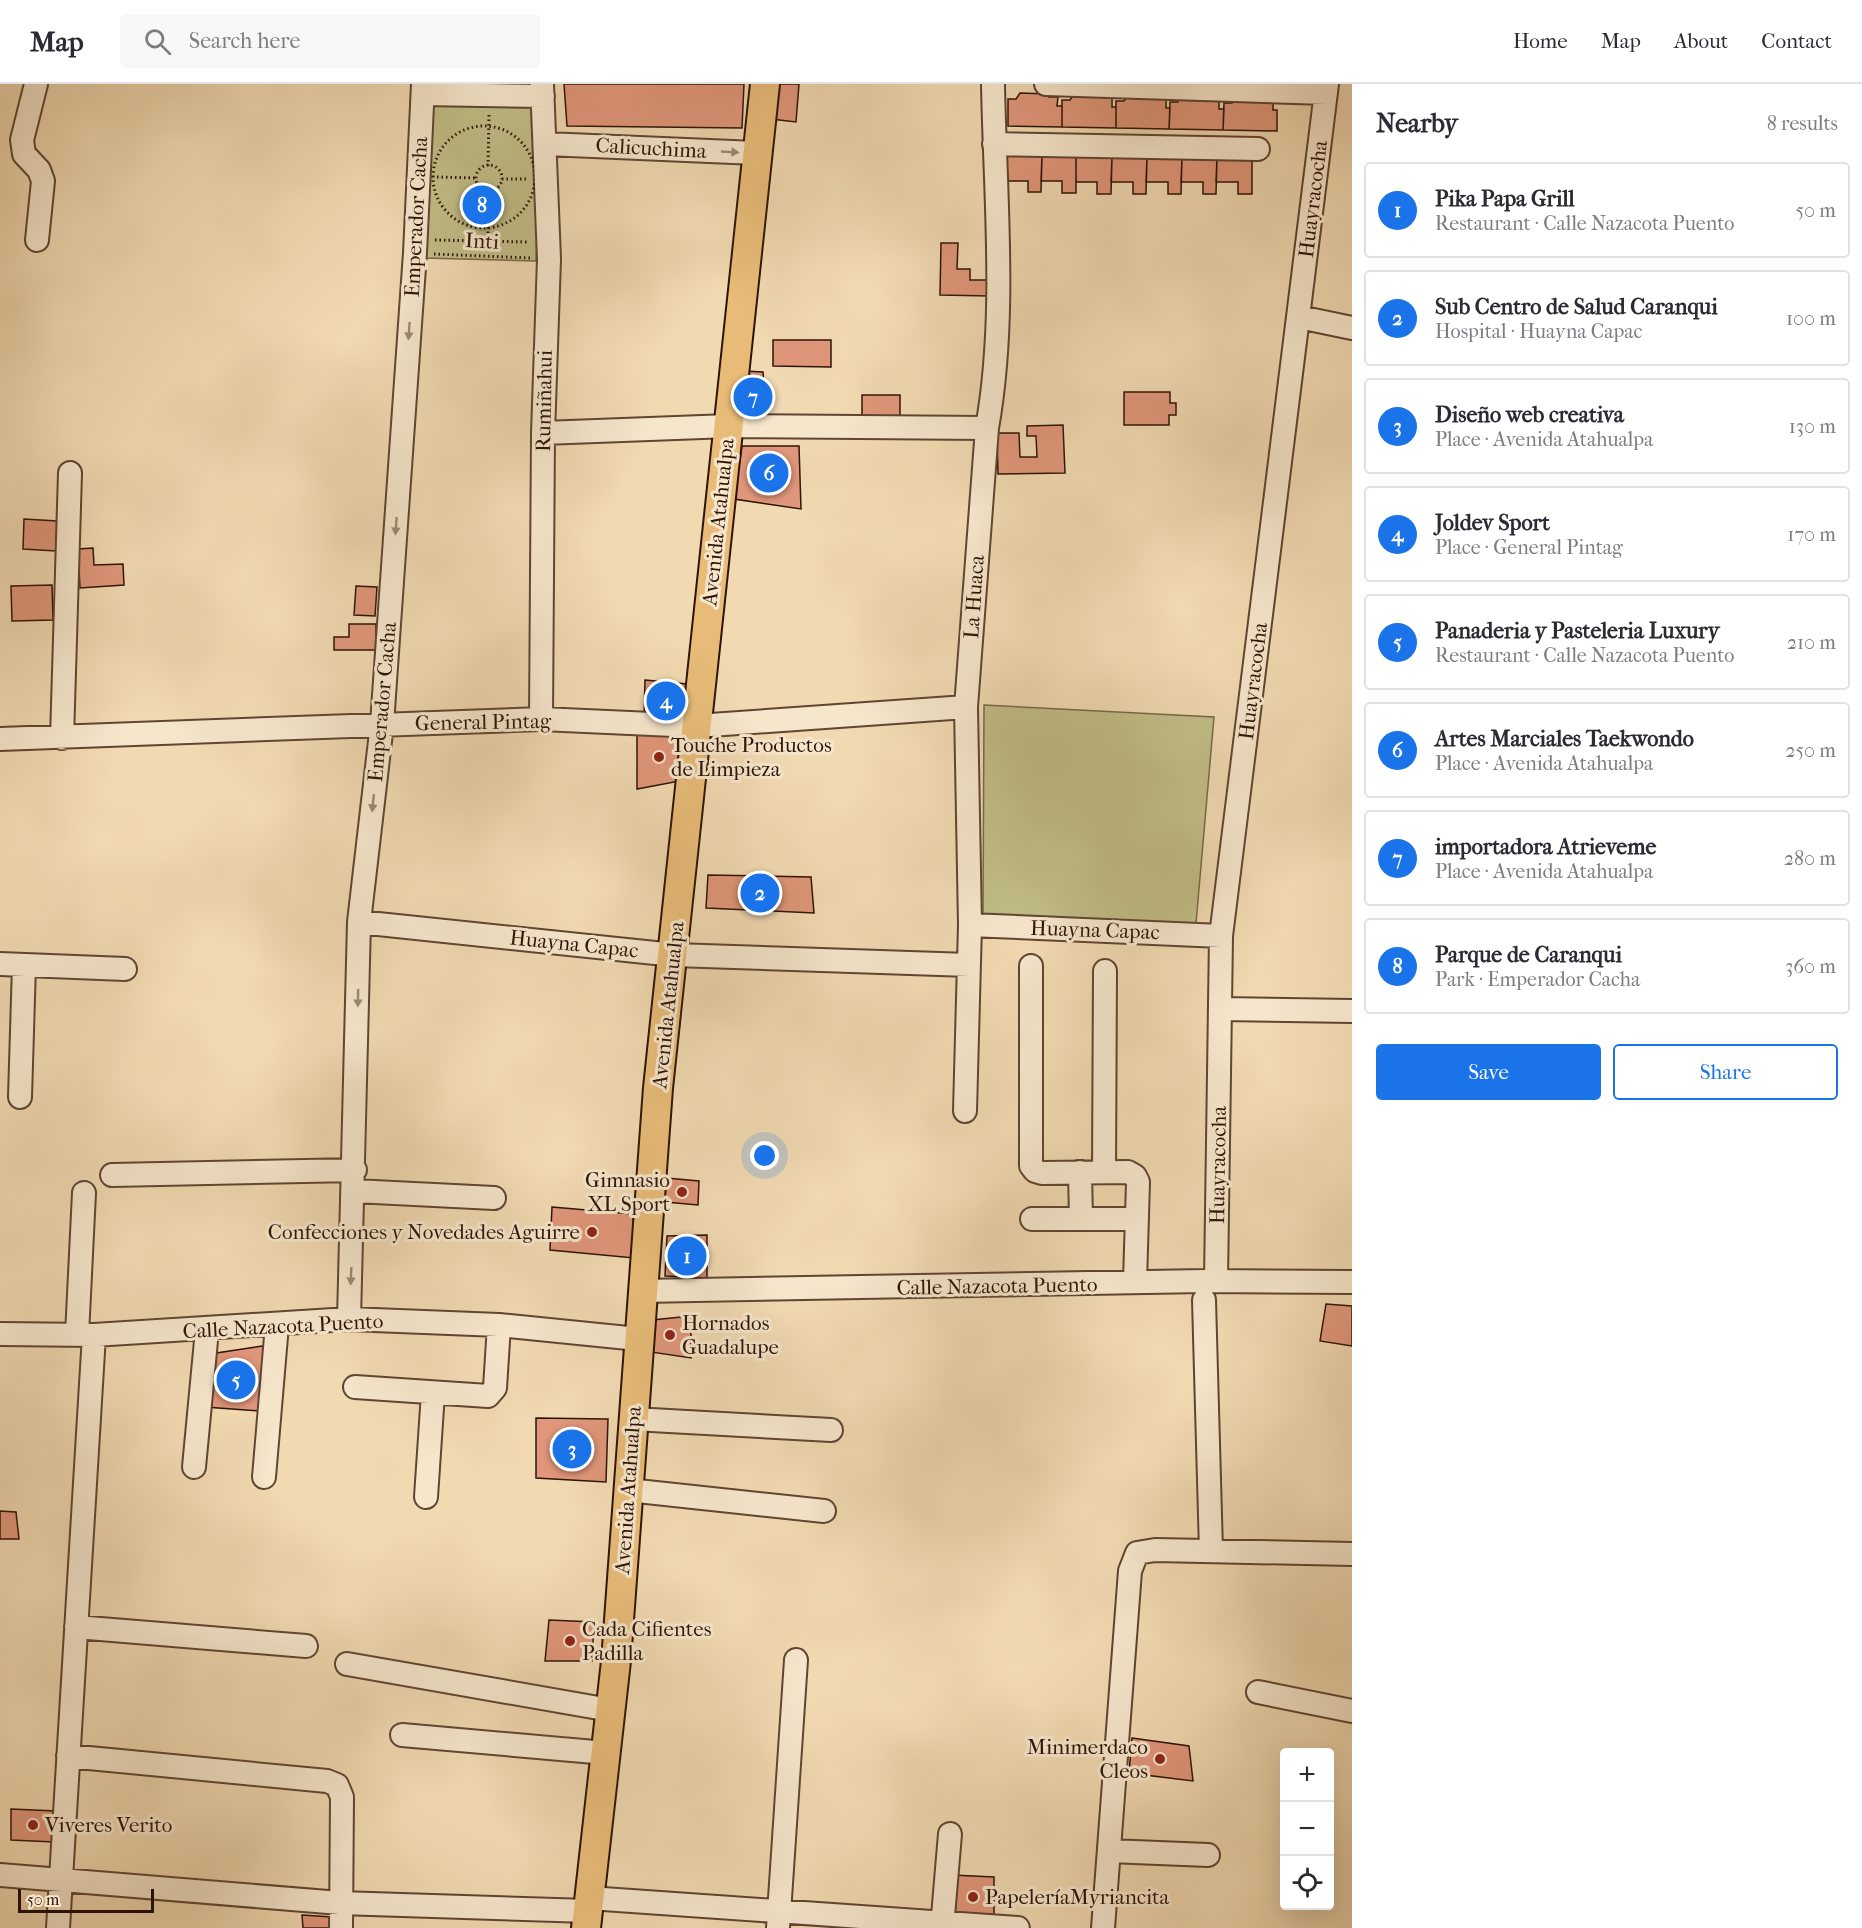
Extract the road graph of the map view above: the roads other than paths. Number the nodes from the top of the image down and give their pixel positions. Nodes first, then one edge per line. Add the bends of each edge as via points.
1 (36, 84) edge
2 (765, 84) edge
3 (993, 84) edge
4 (1046, 84) edge
5 (1078, 84) edge
6 (1148, 86) edge
7 (1218, 87) edge
8 (1326, 88) edge
9 (423, 89) edge
10 (543, 90) edge
11 (994, 144) junction
12 (541, 148) junction
13 (1258, 149) dead end
14 (756, 153) junction
15 (37, 240) dead end
16 (1299, 317) junction
17 (1352, 328) edge
18 (729, 426) junction
19 (987, 428) junction
20 (543, 433) junction
21 (70, 473) dead end
22 (966, 707) junction
23 (541, 719) junction
24 (382, 724) junction
25 (696, 726) junction
26 (62, 738) junction
27 (0, 739) edge
28 (359, 922) junction
29 (970, 925) junction
30 (1221, 936) junction
31 (674, 955) junction
32 (0, 964) edge
33 (24, 965) junction
34 (969, 965) junction
35 (1031, 966) dead end
36 (125, 969) dead end
37 (1105, 971) dead end
38 (1220, 1009) junction
39 (1352, 1011) edge
40 (20, 1097) dead end
41 (965, 1111) dead end
42 (1080, 1172) junction
43 (1104, 1172) junction
44 (112, 1175) dead end
45 (355, 1181) junction
46 (84, 1193) dead end
47 (494, 1198) dead end
48 (1137, 1218) junction
49 (1032, 1219) dead end
50 (1081, 1219) junction
51 (1216, 1281) junction
52 (1135, 1282) junction
53 (1352, 1282) edge
54 (642, 1291) junction
55 (1204, 1300) dead end
56 (349, 1319) junction
57 (277, 1325) junction
58 (499, 1325) junction
59 (207, 1330) junction
60 (0, 1334) edge
61 (85, 1335) junction
62 (638, 1340) junction
63 (355, 1387) dead end
64 (433, 1393) junction
65 (633, 1419) junction
66 (831, 1430) dead end
67 (194, 1467) dead end
68 (264, 1477) dead end
69 (628, 1490) junction
70 (426, 1497) dead end
71 (825, 1511) dead end
72 (1211, 1551) junction
73 (1352, 1554) edge
74 (76, 1627) junction
75 (306, 1646) dead end
76 (796, 1660) dead end
77 (347, 1664) dead end
78 (1258, 1692) dead end
79 (610, 1710) junction
80 (1352, 1711) edge
81 (402, 1735) dead end
82 (606, 1753) junction
83 (68, 1756) junction
84 (950, 1834) dead end
85 (1109, 1851) junction
86 (1208, 1855) dead end
87 (0, 1875) edge
88 (60, 1880) junction
89 (340, 1903) junction
90 (588, 1912) edge
91 (779, 1920) edge
92 (942, 1925) edge
93 (58, 1928) edge
94 (341, 1928) edge
95 (1018, 1928) edge
96 (1103, 1928) edge

1 - 15 street via 22,140 24,154 39,170 43,181
2 - 14 main road, Avenida Atahualpa
3 - 11 street, La Huaca
4 - 5 street
5 - 6 street
6 - 7 street
7 - 8 street
8 - 16 street, Huayracocha
9 - 10 street
9 -> 24 street, Emperador Cacha via 423,246
10 - 12 street, Rumiñahui
11 - 13 street
11 - 19 street, La Huaca via 998,263 994,388
12 -> 14 street, Calicuchima
12 - 20 street, Rumiñahui
14 - 18 main road, Avenida Atahualpa
16 - 17 street
16 - 30 street, Huayracocha
18 - 19 street
18 - 20 street
18 - 25 main road, Avenida Atahualpa
19 - 22 street, La Huaca
20 - 23 street, Rumiñahui
21 - 26 street
22 - 25 street, General Pintag
22 - 29 street, La Huaca
23 - 24 street, General Pintag
23 - 25 street, General Pintag
24 - 26 street, General Pintag
24 -> 28 street, Emperador Cacha
25 - 31 main road, Avenida Atahualpa
26 - 27 street, General Pintag
28 - 31 street, Huayna Capac
28 -> 45 street, Emperador Cacha
29 - 30 street, Huayna Capac
29 - 34 street, La Huaca
30 - 38 street, Huayracocha
31 - 34 street, Huayna Capac
31 - 54 main road, Avenida Atahualpa via 658,1088
32 - 33 street
33 - 36 street
33 - 40 street
34 - 41 street, La Huaca
35 - 42 street via 1032,1166 1041,1173
37 - 43 street
38 - 39 street
38 - 51 street, Huayracocha
42 - 43 street
42 - 50 street
43 - 48 street via 1128,1172 1135,1176
44 - 45 street
45 - 47 street
45 -> 56 street, Emperador Cacha
46 - 61 street
48 - 50 street
48 - 52 street
49 - 50 street
51 - 52 street, Calle Nazacota Puento
51 - 53 street, Calle Nazacota Puento
52 - 54 street, Calle Nazacota Puento
54 - 62 main road, Avenida Atahualpa
55 - 72 street
56 - 57 street, Calle Nazacota Puento
56 - 58 street, Calle Nazacota Puento
57 - 59 street, Calle Nazacota Puento
57 - 68 street
58 - 62 street, Calle Nazacota Puento
58 - 64 street via 495,1388 488,1395
59 - 61 street, Calle Nazacota Puento
59 - 67 street
60 - 61 street, Calle Nazacota Puento
61 - 74 street
62 - 65 main road, Avenida Atahualpa
63 - 64 street
64 - 70 street
65 - 66 street
65 - 69 main road, Avenida Atahualpa
69 - 71 street
69 - 79 main road, Avenida Atahualpa
72 - 73 street
72 - 85 street via 1137,1553 1130,1571
74 - 75 street
74 - 83 street
76 - 91 street
77 - 79 street
78 - 80 street
79 - 82 main road, Avenida Atahualpa
81 - 82 street
82 - 90 main road, Avenida Atahualpa
83 - 88 street
83 - 89 street via 337,1785 342,1797
84 - 92 street
85 - 86 street
85 - 96 street
87 - 88 street
88 - 89 street
88 - 93 street
89 - 90 street
89 - 94 street
90 - 91 street
91 - 92 street
92 - 95 street

